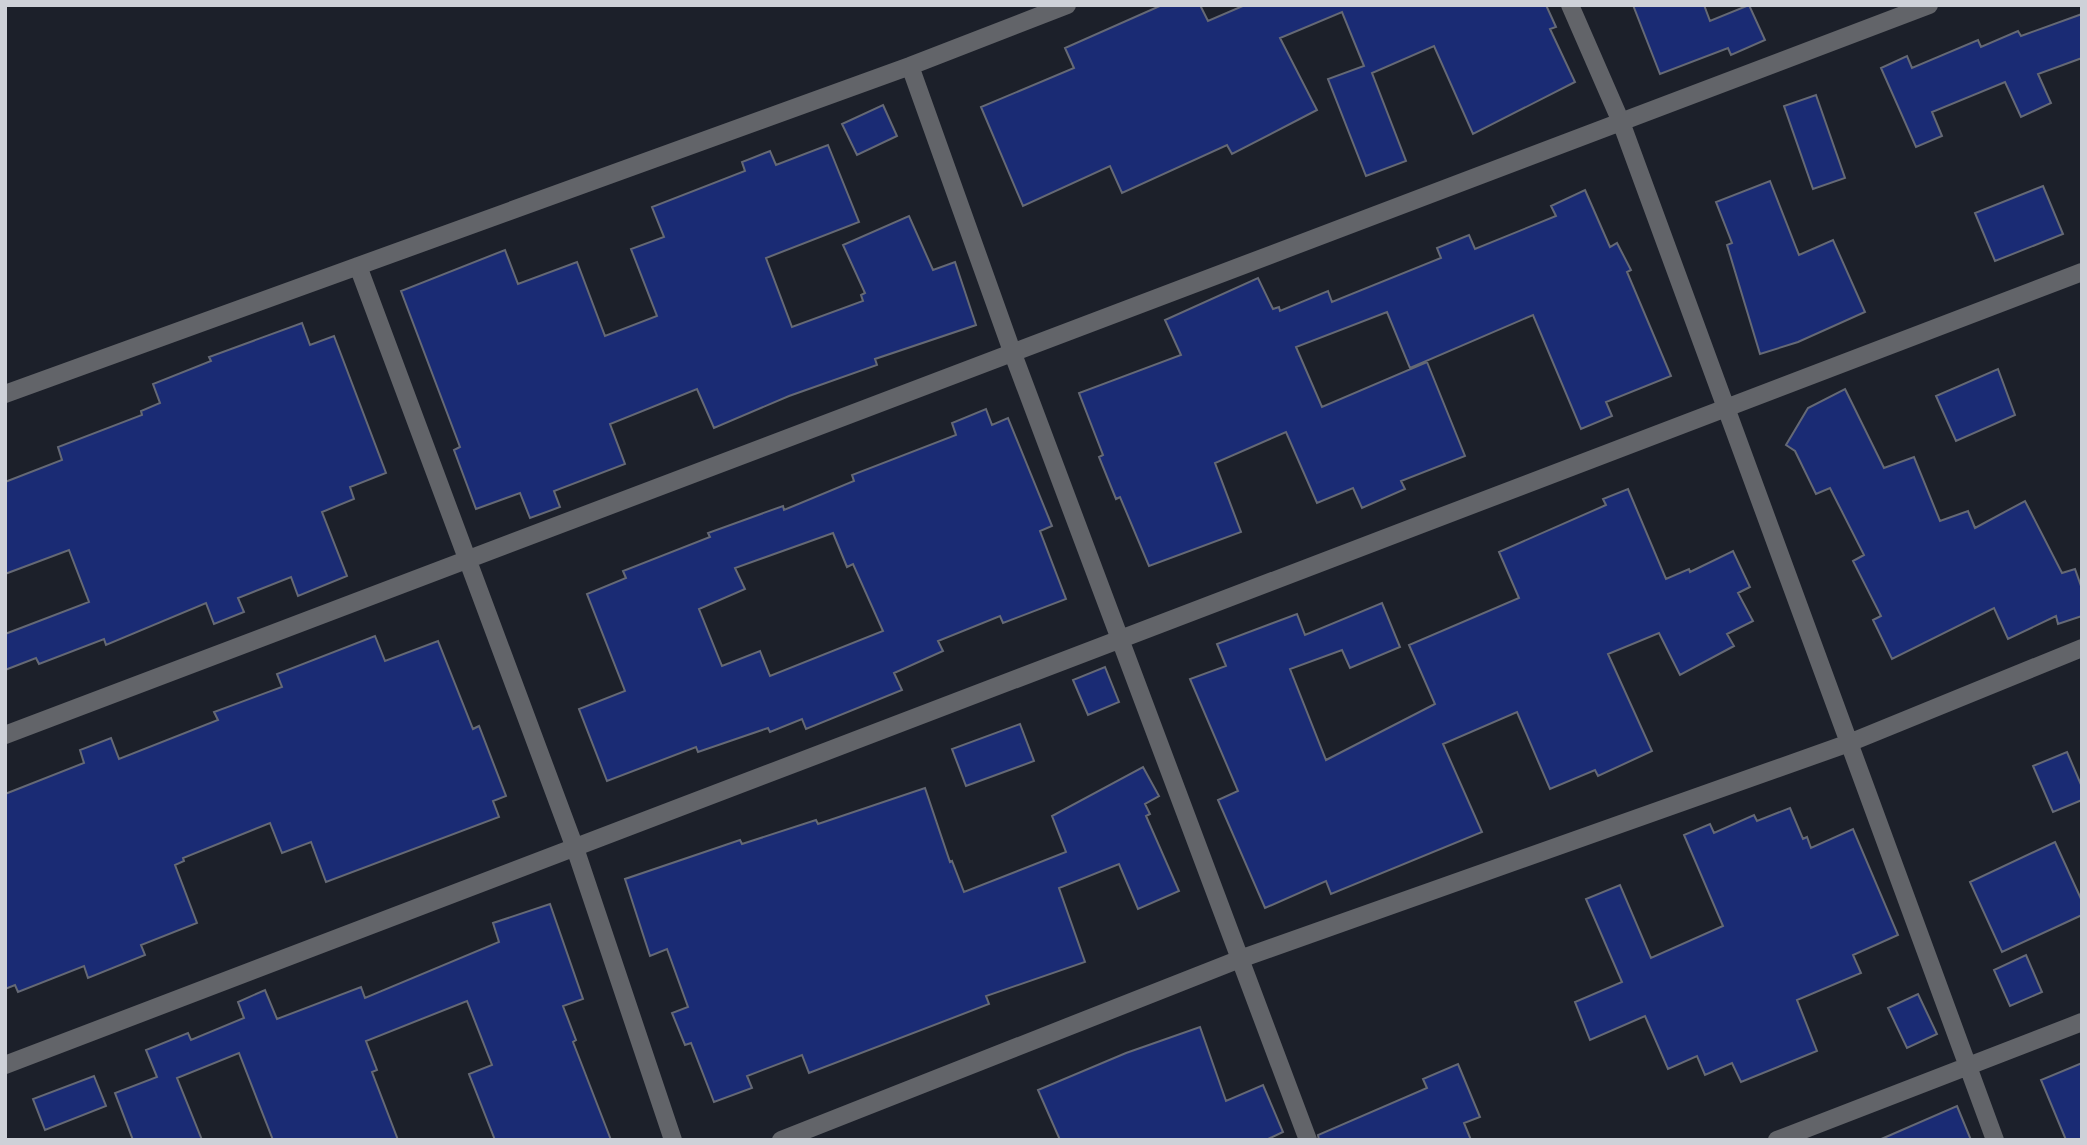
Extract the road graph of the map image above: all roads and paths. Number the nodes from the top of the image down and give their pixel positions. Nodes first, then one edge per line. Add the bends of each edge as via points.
1 (1067, 5) edge
2 (1570, 5) edge
3 (1929, 5) edge
4 (910, 66) junction
5 (1621, 122) junction
6 (358, 266) junction
7 (2082, 272) edge
8 (1013, 354) junction
9 (5, 394) edge
10 (1725, 407) junction
11 (465, 559) junction
12 (1120, 640) junction
13 (2082, 648) edge
14 (5, 735) edge
15 (1849, 743) junction
16 (575, 848) junction
17 (1240, 959) junction
18 (2082, 1022) edge
19 (5, 1065) edge
20 (1968, 1066) junction
21 (673, 1140) edge
22 (781, 1140) edge
23 (1308, 1140) edge
24 (1777, 1140) edge
25 (1995, 1140) edge

1 - 4 street
2 - 5 street
3 - 5 street
4 - 6 street
4 - 8 street
5 - 8 street
5 - 10 street
6 - 9 street
6 - 11 street
7 - 10 street
8 - 11 street
8 - 12 street
10 - 12 street
10 - 15 street
11 - 14 street
11 - 16 street
12 - 16 street
12 - 17 street
13 - 15 street
15 - 17 street
15 - 20 street
16 - 19 street
16 - 21 street
17 - 22 street
17 - 23 street
18 - 20 street
20 - 24 street
20 - 25 street

